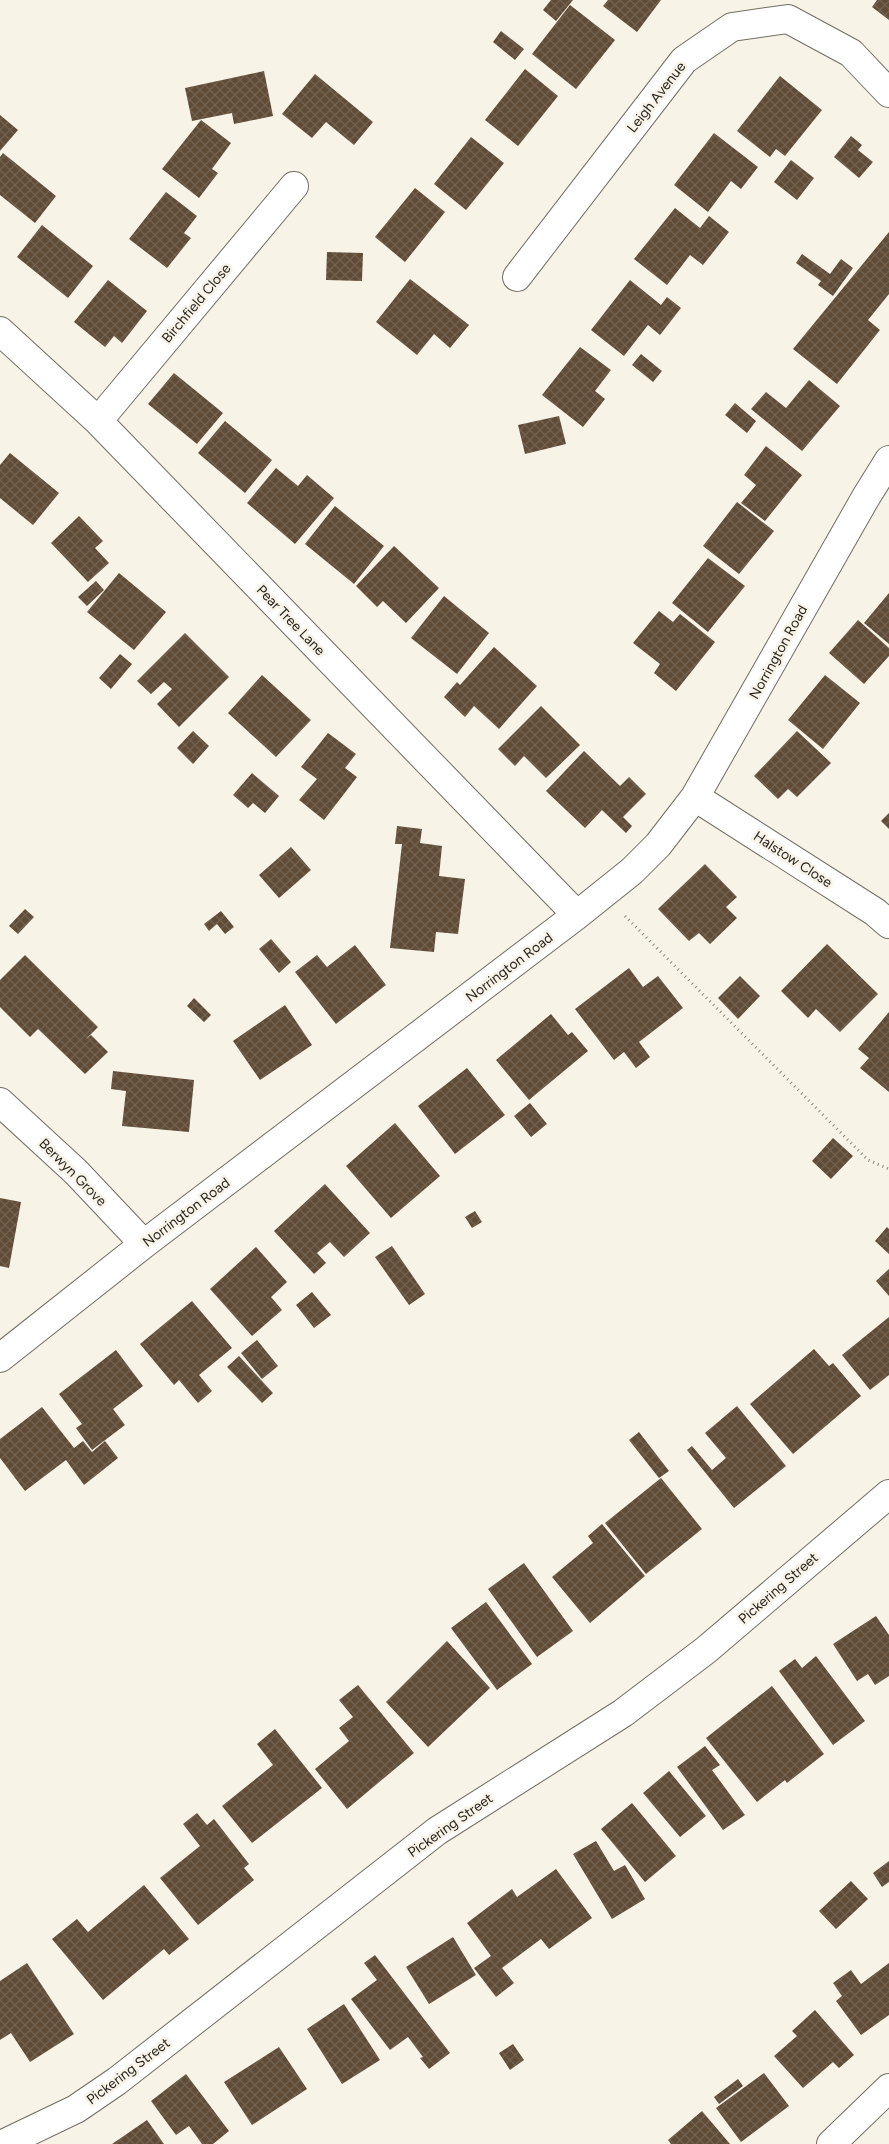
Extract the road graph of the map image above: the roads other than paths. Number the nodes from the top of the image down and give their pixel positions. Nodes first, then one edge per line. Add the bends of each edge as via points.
1 (889, 93) edge
2 (294, 186) dead end
3 (517, 277) dead end
4 (0, 330) edge
5 (98, 421) junction
6 (889, 460) edge
7 (694, 797) junction
8 (577, 915) junction
9 (889, 924) edge
10 (0, 1102) edge
11 (144, 1244) junction
12 (0, 1358) edge
13 (889, 1494) edge
14 (889, 2088) edge
15 (3, 2144) edge
16 (831, 2144) edge

1 - 3 street, Leigh Avenue via 850,53 788,19 732,27 684,60
2 - 5 street, Birchfield Close
4 - 5 street, Pear Tree Lane
5 - 8 street, Pear Tree Lane
6 - 7 street, Norrington Road
7 - 8 street, Norrington Road via 658,845 632,871
7 - 9 street, Halstow Close
8 - 11 street, Norrington Road
10 - 11 street, Berwyn Grove via 76,1172
11 - 12 street, Norrington Road
13 - 15 street, Pickering Street via 706,1650 623,1713 437,1831 118,2081 76,2110
14 - 16 street

